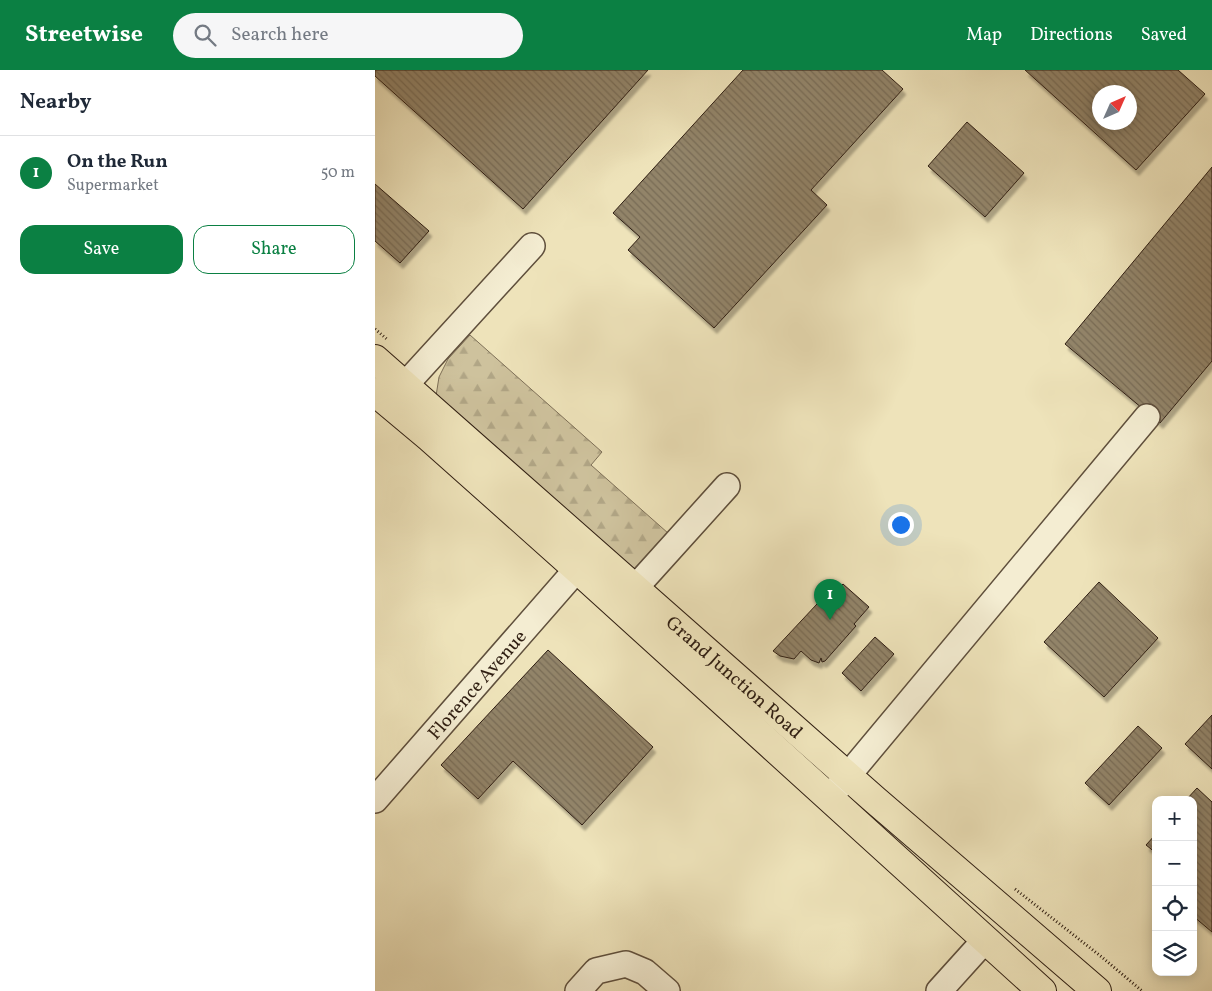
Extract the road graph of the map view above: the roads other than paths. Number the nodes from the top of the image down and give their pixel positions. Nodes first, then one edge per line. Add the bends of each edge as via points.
1 (532, 246) dead end
2 (375, 359) edge
3 (405, 385) junction
4 (375, 392) edge
5 (1147, 417) dead end
6 (727, 486) dead end
7 (585, 560) junction
8 (635, 588) junction
9 (848, 776) junction
10 (830, 798) junction
11 (375, 800) edge
12 (1007, 914) junction
13 (985, 940) junction
14 (578, 991) edge
15 (667, 991) edge
16 (939, 991) edge
17 (1042, 991) edge
18 (1097, 991) edge

1 - 3 street
2 - 3 highway, Grand Junction Road
3 - 7 highway, Grand Junction Road
4 - 7 highway, Grand Junction Road
5 - 9 street
6 - 8 street
7 - 8 highway, Grand Junction Road
7 - 10 highway, Grand Junction Road
7 - 11 street, Florence Avenue
8 - 9 highway, Grand Junction Road
9 - 10 street
9 - 12 highway, Grand Junction Road
10 - 13 highway, Grand Junction Road
12 - 13 highway
12 - 18 highway, Grand Junction Road
13 - 16 street
13 - 17 highway, Grand Junction Road
14 - 15 street via 596,971 626,964 645,972

